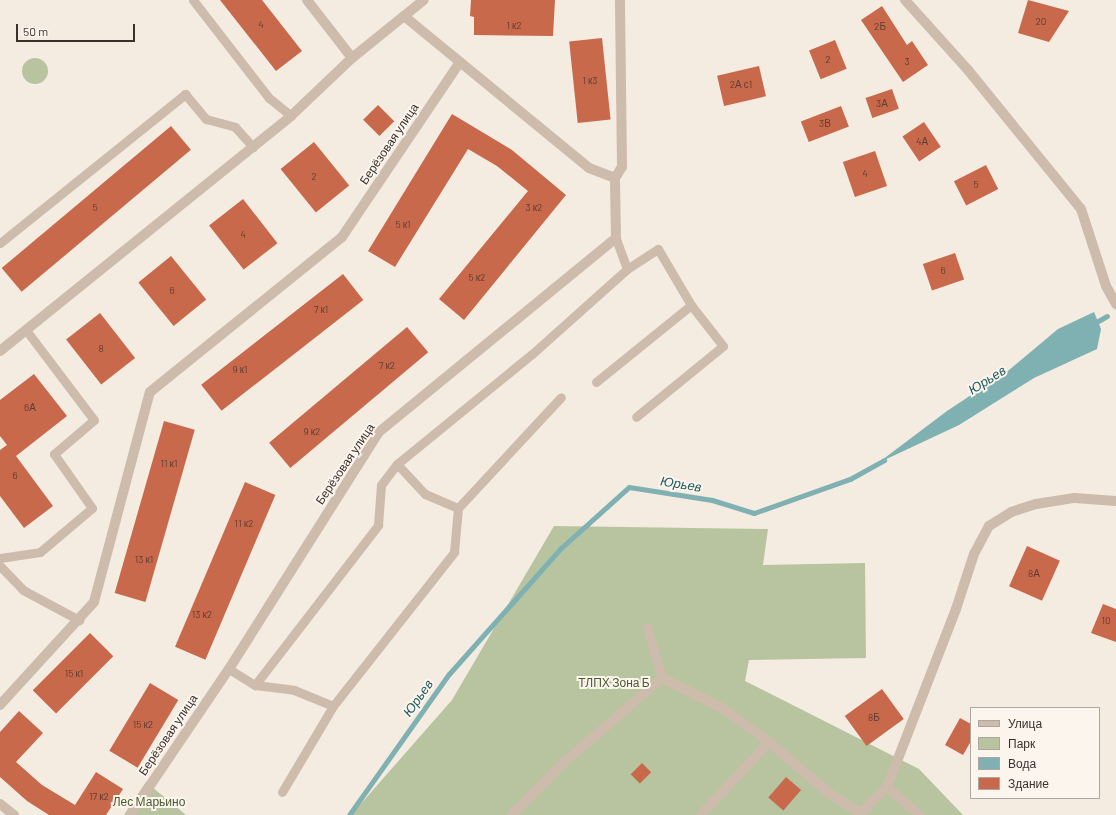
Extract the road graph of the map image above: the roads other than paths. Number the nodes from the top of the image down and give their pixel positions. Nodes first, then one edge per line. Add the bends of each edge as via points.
1 (193, 0) edge
2 (307, 0) edge
3 (424, 0) edge
4 (620, 0) edge
5 (905, 0) edge
6 (404, 16) junction
7 (352, 58) junction
8 (460, 62) junction
9 (291, 116) junction
10 (253, 147) junction
11 (615, 178) junction
12 (616, 238) junction
13 (0, 243) edge
14 (627, 269) junction
15 (1116, 304) edge
16 (691, 305) junction
17 (26, 330) junction
18 (0, 351) edge
19 (596, 382) dead end
20 (561, 397) dead end
21 (636, 417) dead end
22 (397, 464) junction
23 (1116, 501) edge
24 (458, 508) junction
25 (0, 558) edge
26 (0, 566) edge
27 (79, 620) junction
28 (647, 627) dead end
29 (228, 669) junction
30 (662, 678) junction
31 (255, 685) junction
32 (0, 705) edge
33 (333, 706) junction
34 (769, 742) junction
35 (887, 787) junction
36 (282, 792) dead end
37 (0, 804) edge
38 (859, 814) edge
39 (14, 815) edge
40 (130, 815) edge
41 (512, 815) edge
42 (701, 815) edge
43 (919, 815) edge

1 - 9 lane via 269,98
2 - 7 street
3 - 6 street
4 - 11 street via 622,167
5 - 15 street via 968,70 1081,210 1106,286
6 - 7 street
6 - 8 street
7 - 9 street
8 - 11 street via 589,168
8 - 27 street, Берёзовая улица via 342,237 150,392 94,602
9 - 10 street
10 - 13 lane via 235,127 206,119 185,94
10 - 17 street
11 - 12 street
12 - 14 lane
12 - 29 street, Берёзовая улица via 379,432
14 - 16 lane via 658,249
14 - 22 lane via 532,354
16 - 19 lane
16 - 21 lane via 723,346
17 - 18 street
17 - 25 lane via 94,420 54,454 92,508 40,552
20 - 24 lane
22 - 24 lane via 425,494
22 - 31 lane via 381,485 378,525
23 - 35 street via 1076,498 1036,504 1011,512 989,526 974,554 956,609
24 - 33 lane via 454,552
26 - 27 lane via 23,590
27 - 32 street, Берёзовая улица
28 - 30 lane
29 - 31 lane
29 - 40 street, Берёзовая улица
30 - 34 street via 722,708
30 - 41 street via 561,765
31 - 33 lane via 294,690
33 - 36 lane
34 - 38 street via 830,794
34 - 42 street
35 - 38 street
35 - 43 street
37 - 39 street

